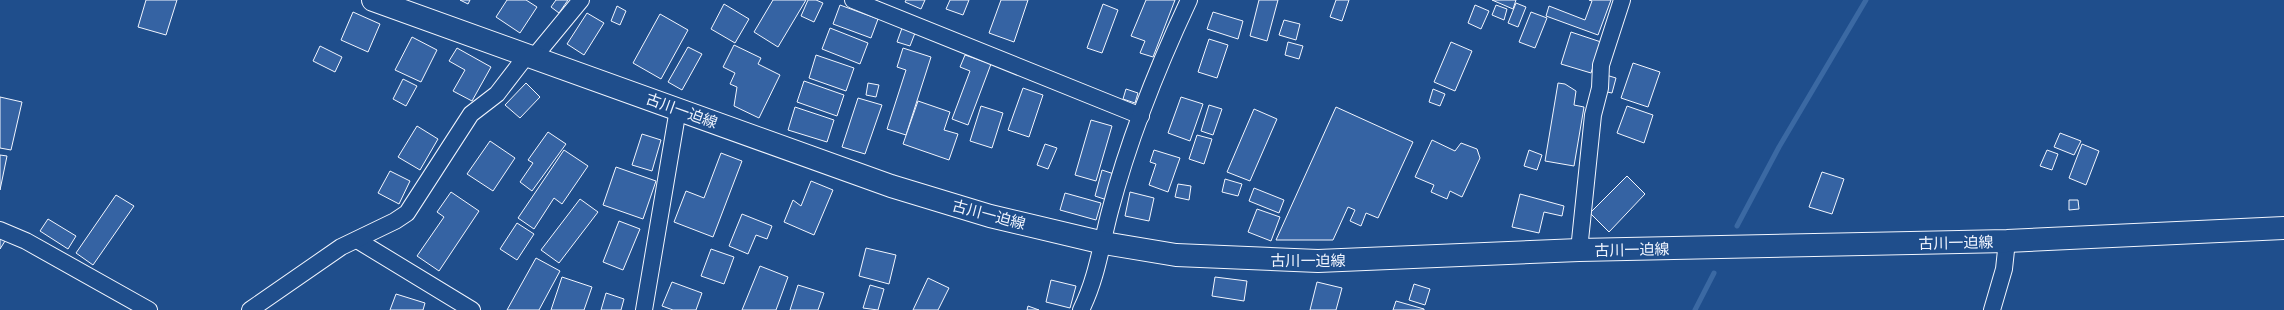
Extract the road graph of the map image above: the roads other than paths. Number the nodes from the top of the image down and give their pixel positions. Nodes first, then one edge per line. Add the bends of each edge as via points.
1 (373, 0) edge
2 (581, 0) edge
3 (853, 0) edge
4 (1190, 0) edge
5 (1622, 0) edge
6 (531, 56) junction
7 (678, 109) junction
8 (1141, 116) junction
9 (2284, 228) edge
10 (0, 230) edge
11 (356, 240) junction
12 (2007, 240) junction
13 (1104, 243) junction
14 (1579, 250) junction
15 (149, 310) edge
16 (250, 310) edge
17 (472, 310) edge
18 (644, 310) edge
19 (1081, 310) edge
20 (1992, 310) edge

1 - 6 main road, 古川一迫線
2 - 6 street
3 - 8 street
4 - 8 street
5 - 14 street via 1601,65 1600,88 1593,114
6 - 7 main road, 古川一迫線
6 - 11 street via 497,94 471,114 407,213
7 - 13 main road, 古川一迫線 via 891,186 990,216
7 - 18 street
8 - 13 street via 1110,211
9 - 12 main road, 古川一迫線
10 - 15 street via 26,240
11 - 16 street via 341,247
11 - 17 street
12 - 14 main road, 古川一迫線
12 - 20 street via 2004,269
13 - 14 main road, 古川一迫線 via 1176,255 1310,261
13 - 19 street via 1088,296

